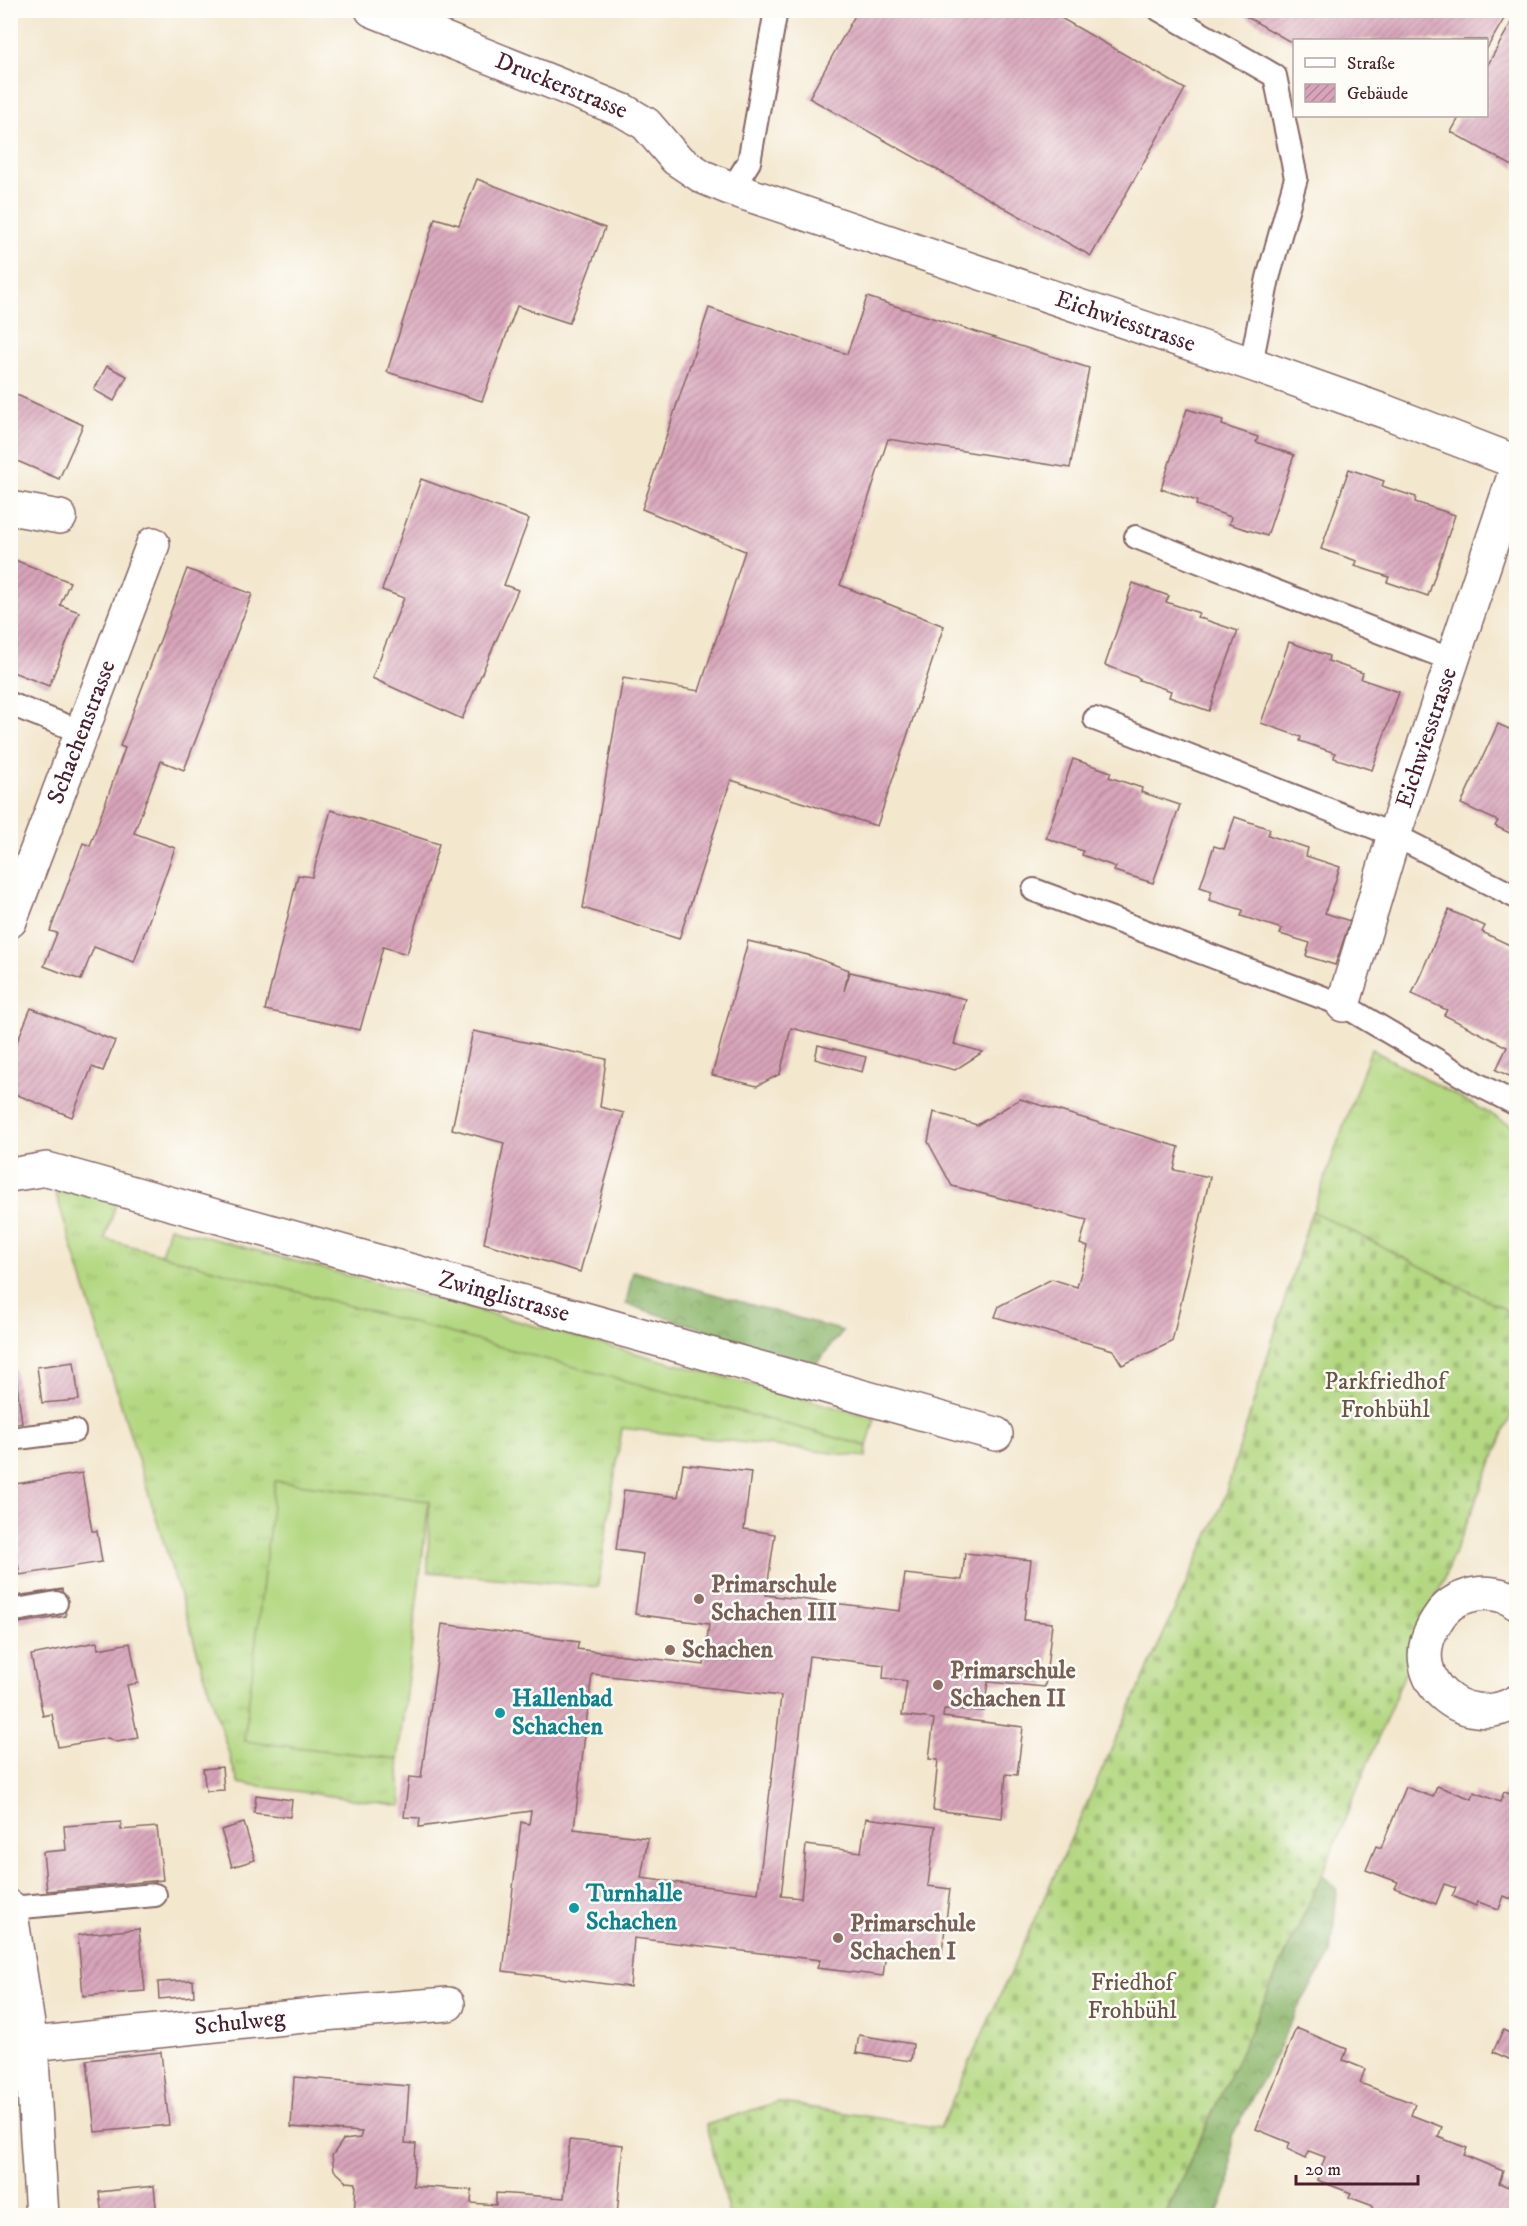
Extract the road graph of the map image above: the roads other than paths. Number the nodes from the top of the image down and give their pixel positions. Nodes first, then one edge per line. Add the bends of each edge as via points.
1 (372, 10) edge
2 (776, 10) edge
3 (1160, 10) edge
4 (732, 189) junction
5 (1251, 364) junction
6 (1516, 462) edge
7 (1516, 470) edge
8 (10, 508) edge
9 (60, 517) dead end
10 (1136, 537) dead end
11 (153, 544) dead end
12 (1452, 660) junction
13 (10, 704) edge
14 (1095, 719) dead end
15 (82, 732) junction
16 (1394, 835) junction
17 (1034, 890) dead end
18 (1516, 897) edge
19 (10, 921) edge
20 (1343, 1005) junction
21 (1516, 1104) edge
22 (10, 1175) edge
23 (74, 1431) dead end
24 (996, 1434) dead end
25 (10, 1439) edge
26 (56, 1603) dead end
27 (1516, 1603) edge
28 (10, 1611) edge
29 (1516, 1702) edge
30 (155, 1895) dead end
31 (11, 1907) edge
32 (448, 2004) dead end
33 (31, 2044) junction
34 (42, 2216) edge

1 - 4 street, Druckerstrasse via 624,111 646,124 676,159 703,177
2 - 4 lane via 749,162
3 - 5 lane via 1275,76 1296,178 1268,278
4 - 5 street, Eichwiesstrasse
5 - 6 street, Eichwiesstrasse
7 - 12 street, Eichwiesstrasse
8 - 9 street
10 - 12 lane
11 - 15 street, Schachenstrasse
12 - 16 street, Eichwiesstrasse
13 - 15 lane
14 - 16 lane
15 - 19 street, Schachenstrasse
16 - 18 lane
16 - 20 street, Eichwiesstrasse
17 - 20 lane
20 - 21 lane
22 - 24 street, Zwinglistrasse via 47,1169
23 - 25 lane
26 - 28 lane
27 - 29 street via 1494,1594 1457,1599 1441,1611 1425,1646 1426,1667 1434,1685 1448,1700 1485,1713
30 - 31 lane
31 - 33 street
32 - 33 street, Schulweg
33 - 34 street

